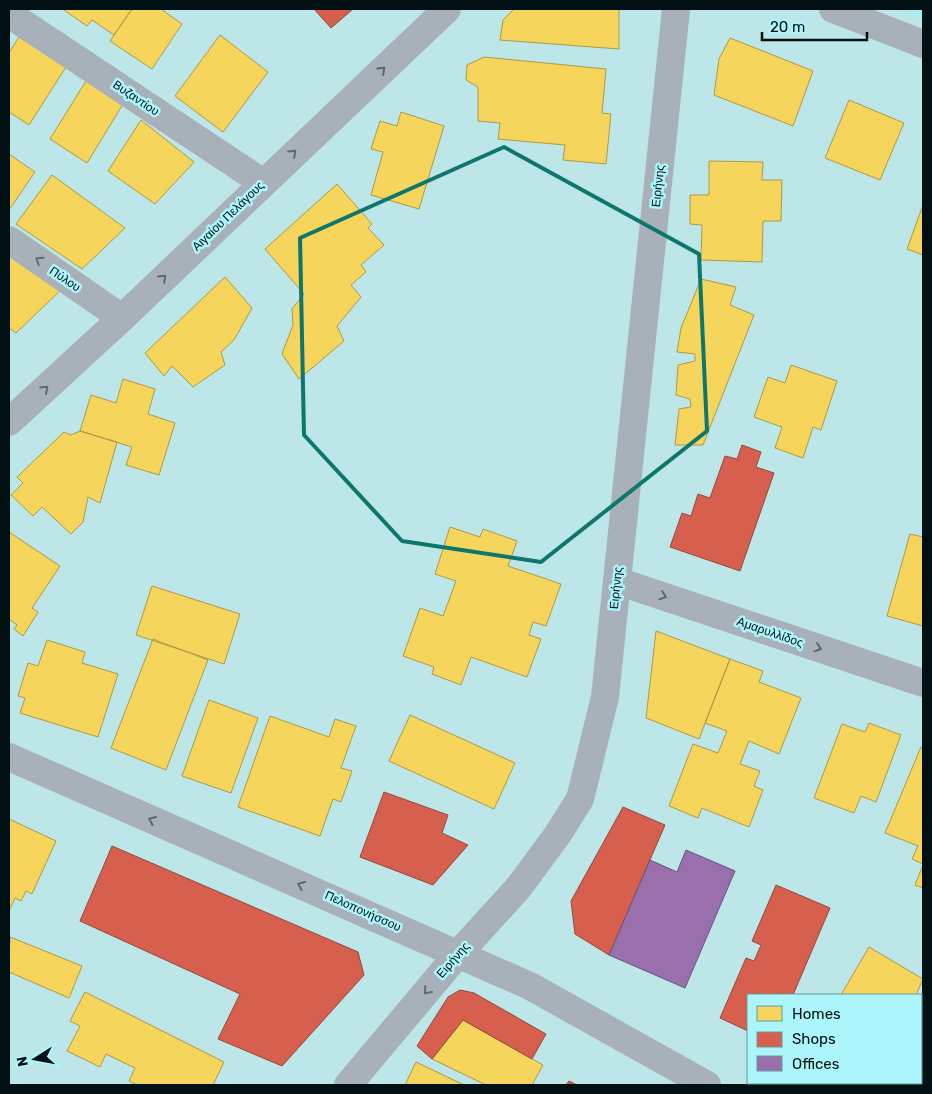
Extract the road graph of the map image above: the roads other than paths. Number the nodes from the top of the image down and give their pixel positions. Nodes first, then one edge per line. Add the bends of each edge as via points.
1 (447, 9) edge
2 (676, 9) edge
3 (833, 9) edge
4 (9, 14) edge
5 (923, 44) edge
6 (262, 182) junction
7 (9, 240) edge
8 (122, 318) junction
9 (9, 422) edge
10 (617, 581) junction
11 (923, 683) edge
12 (9, 757) edge
13 (458, 954) junction
14 (348, 1085) edge
15 (706, 1085) edge

6 -> 1 street, Αιγαίου Πελάγους
2 - 10 street, Ειρήνης
3 - 5 street
4 - 6 street, Βυζαντίου
8 -> 6 street, Αιγαίου Πελάγους
8 -> 7 street, Πύλου
9 -> 8 street, Αιγαίου Πελάγους
10 -> 11 street, Αμαρυλλίδος
10 - 13 street, Ειρήνης via 605,698 580,798 519,887
13 -> 12 street, Πελοπονήσσου
13 -> 14 street, Ειρήνης
13 - 15 street, Πελοπονήσσου via 530,986

